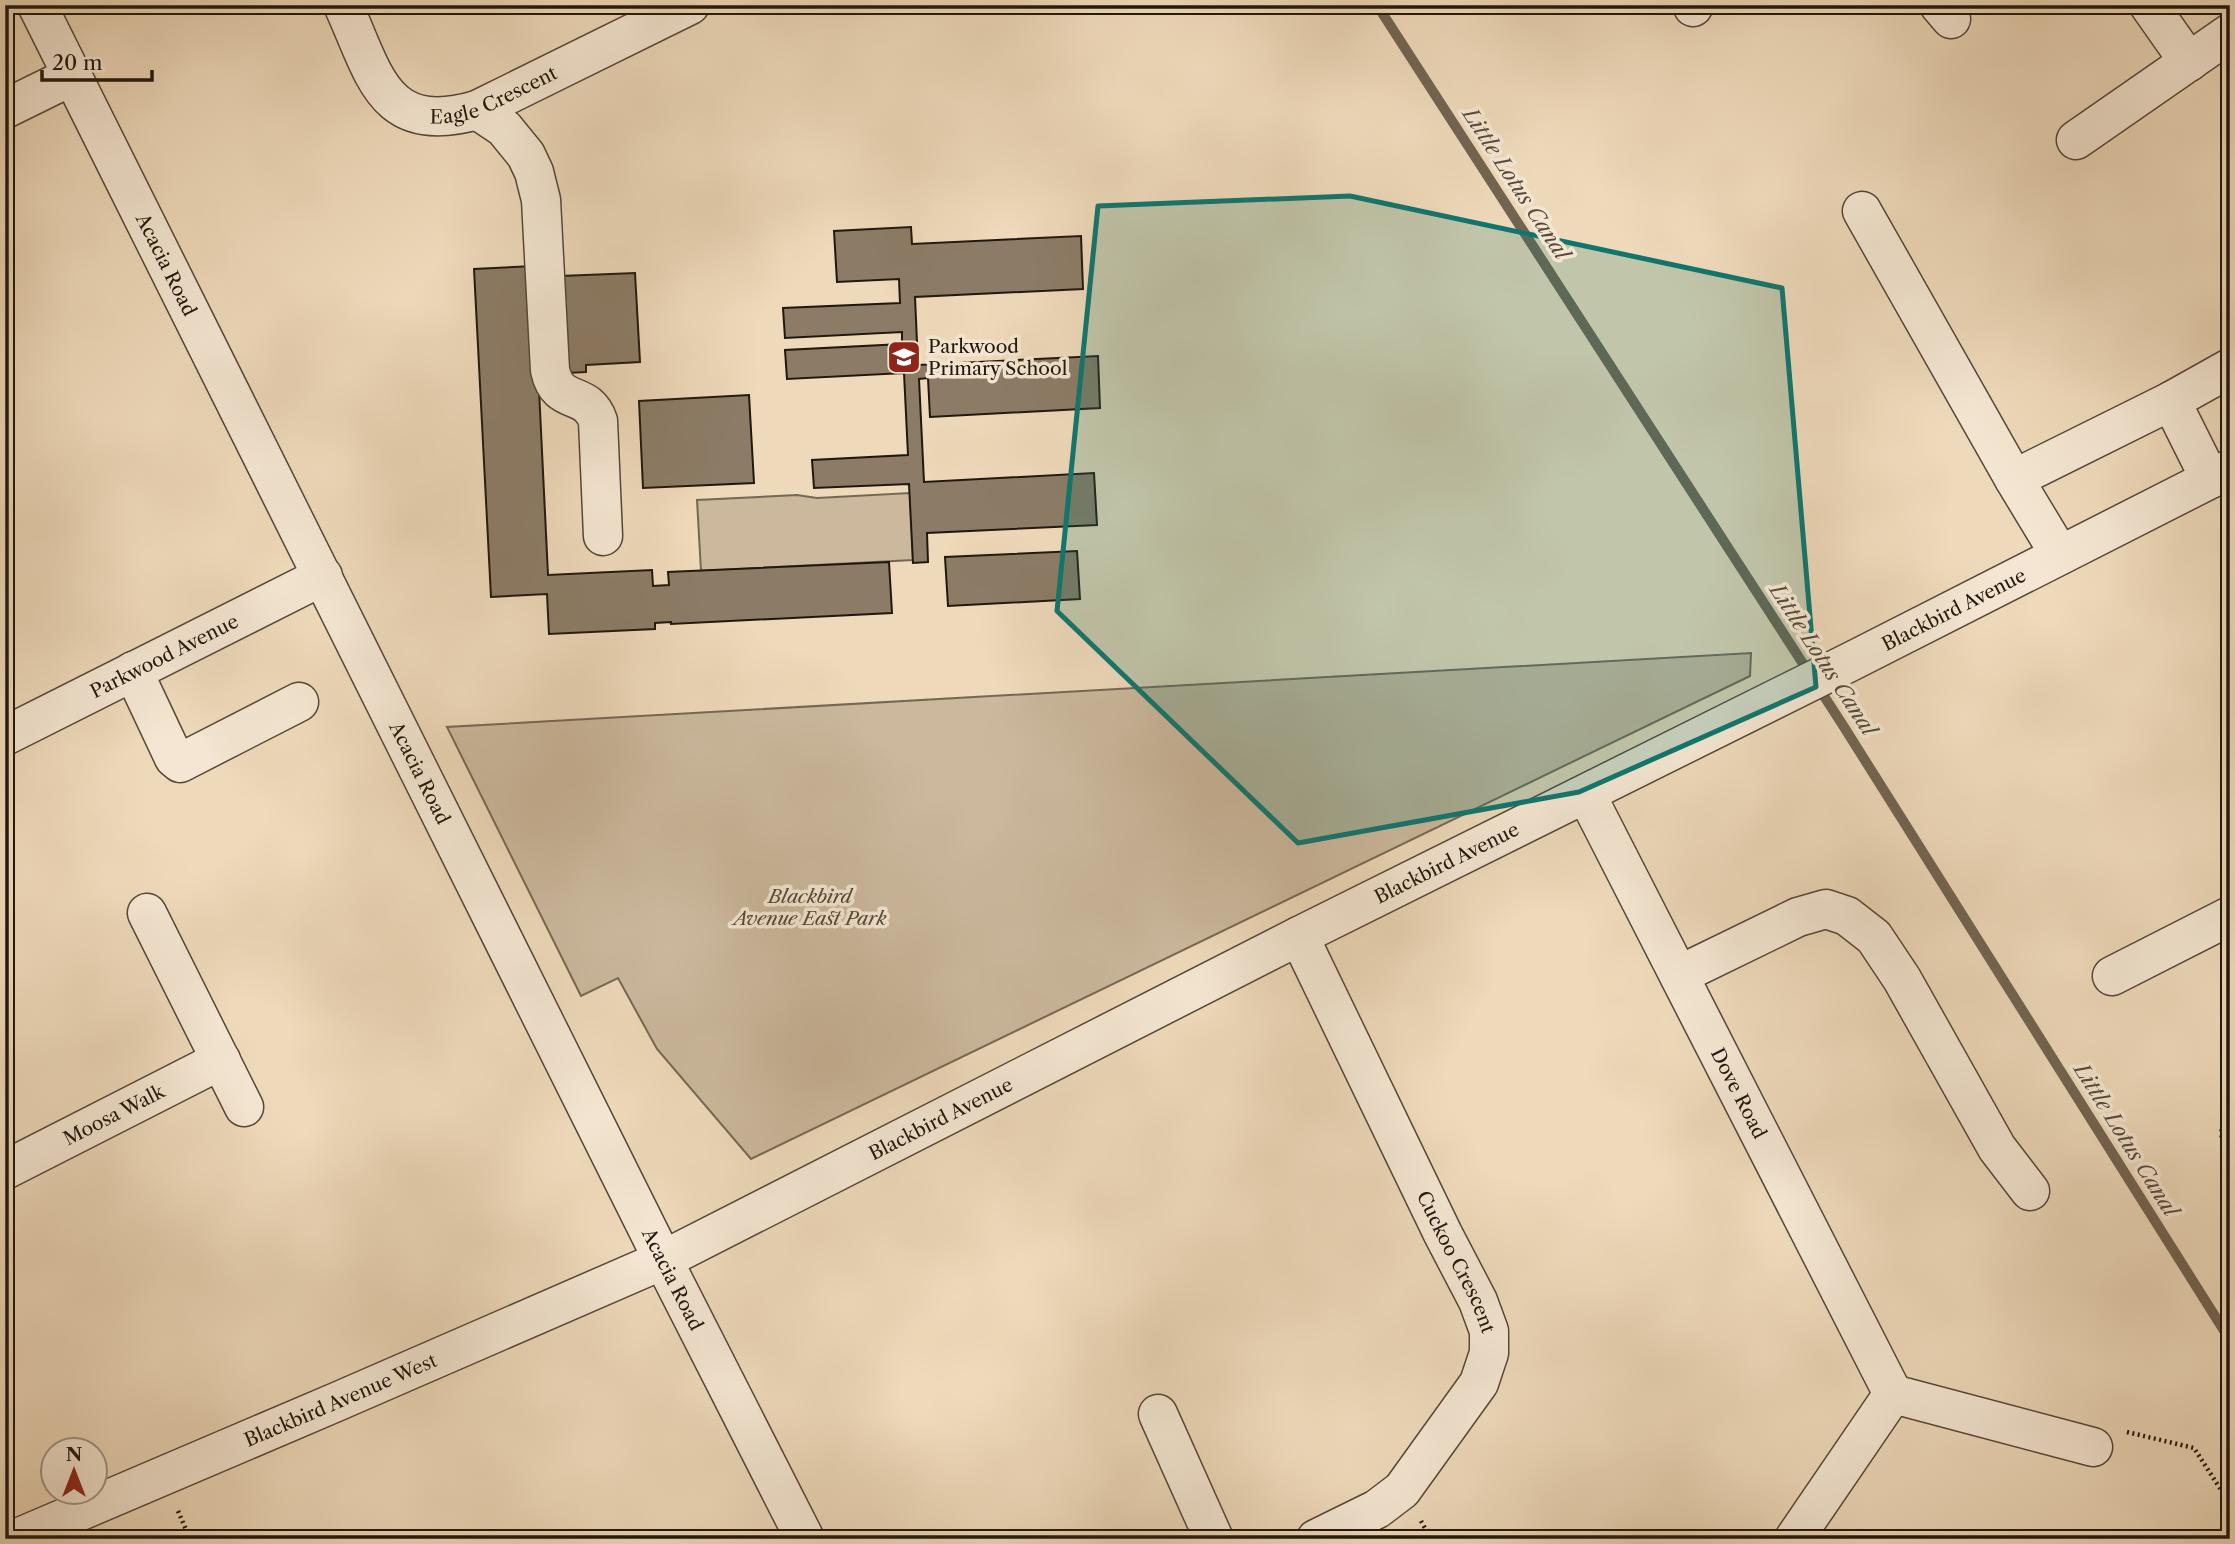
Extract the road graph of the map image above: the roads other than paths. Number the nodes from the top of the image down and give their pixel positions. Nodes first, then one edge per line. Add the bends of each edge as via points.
1 (37, 5) edge
2 (343, 5) edge
3 (690, 5) edge
4 (2149, 5) edge
5 (2226, 5) edge
6 (2230, 11) edge
7 (2230, 33) edge
8 (2189, 62) junction
9 (72, 76) junction
10 (5, 109) edge
11 (477, 110) junction
12 (2076, 140) dead end
13 (1862, 211) dead end
14 (2230, 368) edge
15 (2171, 401) junction
16 (2220, 474) edge
17 (2014, 479) junction
18 (603, 536) dead end
19 (2060, 555) junction
20 (323, 576) junction
21 (133, 671) junction
22 (299, 702) dead end
23 (5, 736) edge
24 (1586, 794) junction
25 (146, 913) dead end
26 (2230, 916) edge
27 (1299, 936) junction
28 (1679, 975) junction
29 (2112, 976) dead end
30 (221, 1060) junction
31 (244, 1107) dead end
32 (6, 1166) edge
33 (2030, 1191) dead end
34 (663, 1260) junction
35 (1893, 1394) junction
36 (1158, 1414) dead end
37 (2093, 1447) road end
38 (15, 1539) edge
39 (804, 1539) edge
40 (1214, 1539) edge
41 (1316, 1539) edge
42 (1794, 1539) edge

1 - 9 street, Acacia Road
2 - 11 street, Eagle Crescent via 381,88 403,110 435,118
3 - 11 street, Eagle Crescent
4 - 8 street
5 - 6 street
7 - 8 street
8 - 12 street
9 - 10 street
9 - 20 street, Acacia Road
11 - 18 street via 504,128 534,172 541,200 552,380 564,395 581,400 598,421
13 - 17 street
14 - 15 street
15 - 16 street
15 - 17 street
16 - 19 street, Blackbird Avenue
17 - 19 street
19 - 24 street, Blackbird Avenue
20 - 21 street, Parkwood Avenue
20 - 34 street, Acacia Road
21 - 22 street via 180,763
21 - 23 street, Parkwood Avenue
24 - 27 street, Blackbird Avenue
24 - 28 street, Dove Road
25 - 30 street
26 - 29 street
27 - 34 street, Blackbird Avenue
27 - 41 street, Cuckoo Crescent via 1489,1331 1489,1353 1479,1382 1402,1490 1377,1509
28 - 33 street via 1798,917 1826,909 1847,916 1874,937 1902,979 1997,1148
28 - 35 street, Dove Road
30 - 31 street
30 - 32 street, Moosa Walk
34 - 38 street, Blackbird Avenue West
34 - 39 street, Acacia Road
35 - 37 street
35 - 42 street
36 - 40 street

